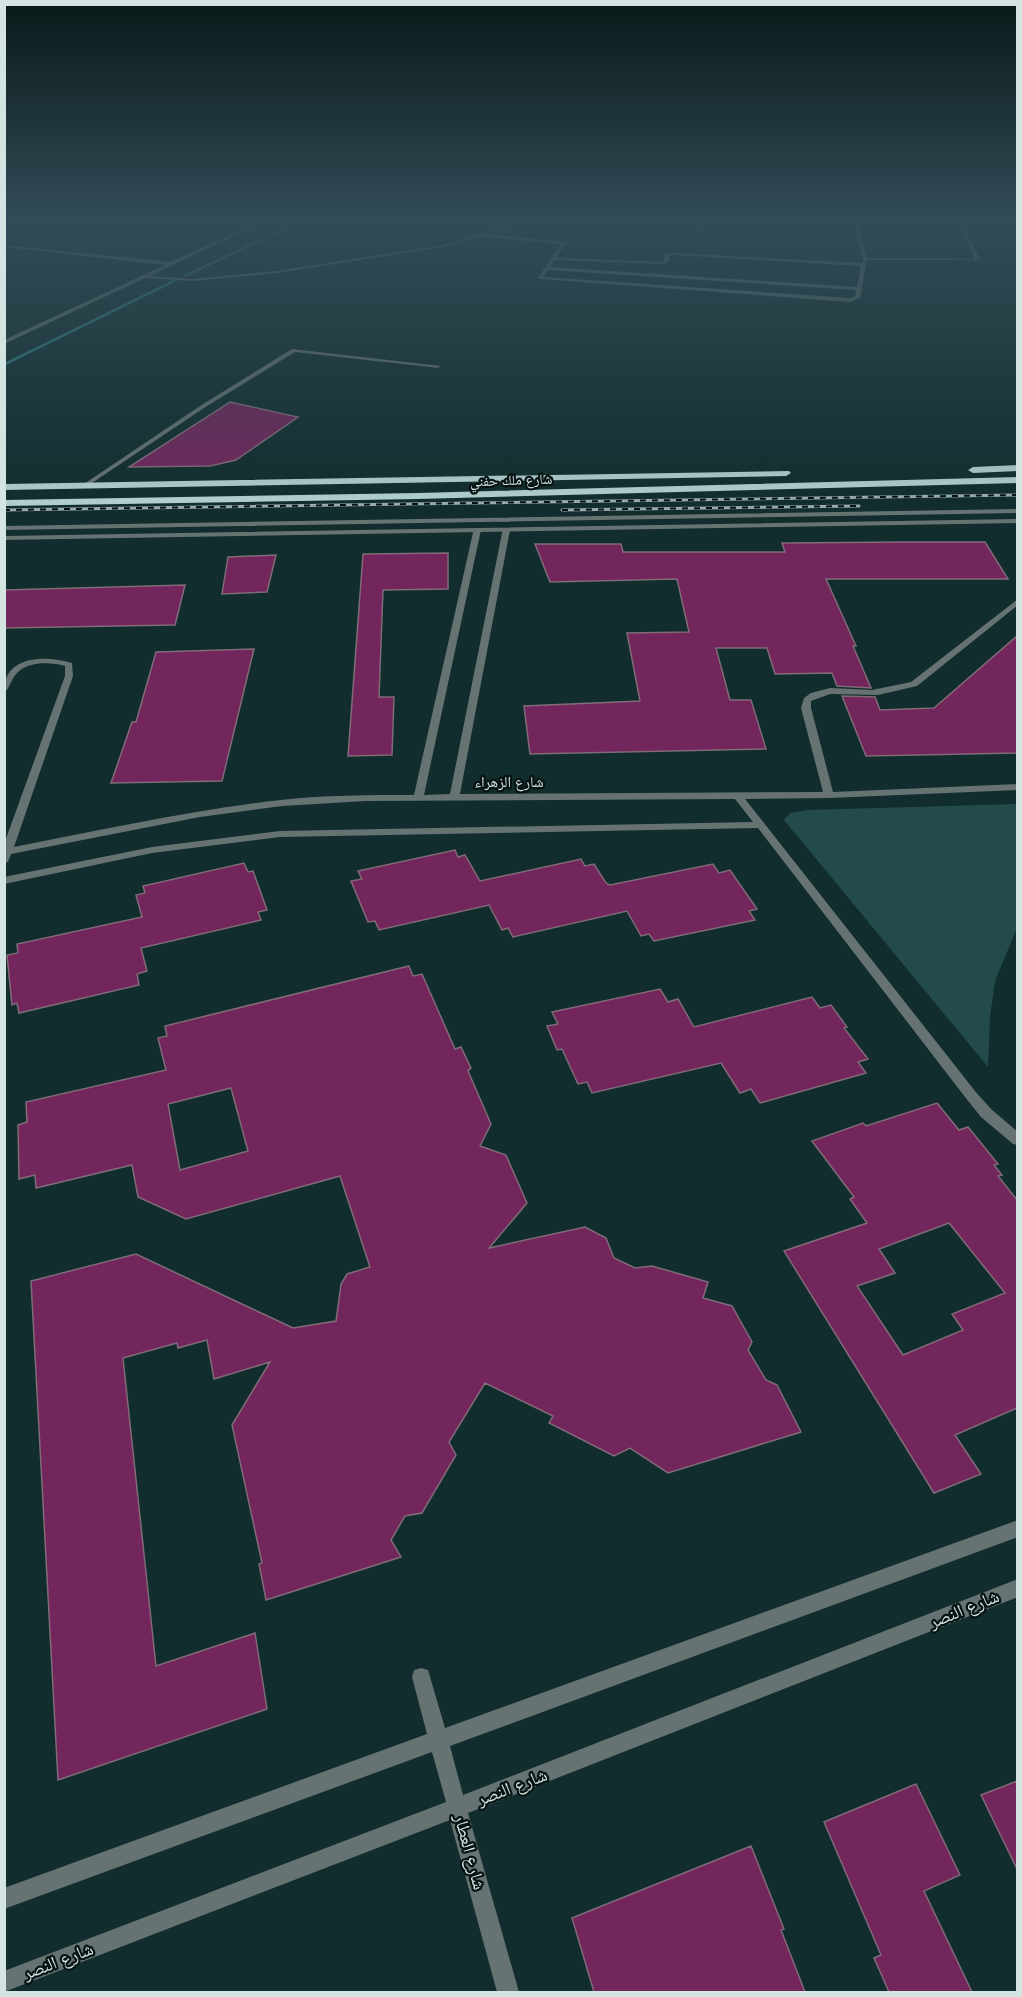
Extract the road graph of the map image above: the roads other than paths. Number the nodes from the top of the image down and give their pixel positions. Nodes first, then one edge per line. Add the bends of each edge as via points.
1 (63, 315) edge
2 (4, 342) edge
3 (438, 366) dead end
4 (1017, 468) edge
5 (849, 472) dead end
6 (1017, 480) edge
7 (808, 484) junction
8 (84, 486) junction
9 (4, 487) edge
10 (4, 503) edge
11 (1017, 511) edge
12 (1017, 521) edge
13 (4, 528) edge
14 (477, 530) junction
15 (506, 530) junction
16 (4, 538) edge
17 (1017, 601) edge
18 (4, 688) edge
19 (1017, 787) edge
20 (829, 795) junction
21 (738, 796) junction
22 (418, 797) junction
23 (454, 798) junction
24 (758, 825) junction
25 (6, 854) edge
26 (4, 881) edge
27 (1017, 1140) edge
28 (1017, 1528) edge
29 (1017, 1588) edge
30 (421, 1677) dead end
31 (439, 1740) junction
32 (458, 1808) junction
33 (4, 1899) edge
34 (4, 1982) edge
35 (508, 1992) edge

1 - 2 street
3 - 8 street via 294,350
4 - 5 highway
6 - 7 highway, شارع ملك حفني
7 - 8 highway, شارع ملك حفني via 801,473
7 - 10 highway, شارع ملك حفني
8 - 9 highway, شارع ملك حفني
11 - 13 street
12 - 15 street
14 - 15 street
14 - 16 street
14 - 22 street
15 - 23 street
17 - 20 street via 914,684 895,691 870,693 828,690 807,700
18 - 25 street via 14,672 31,663 69,665 69,676
19 - 20 street, شارع الزهراء
20 - 21 street, شارع الزهراء
21 - 23 street, شارع الزهراء
21 - 24 street
22 - 23 street, شارع الزهراء
22 - 25 street, شارع الزهراء via 235,809
24 - 26 street via 280,834 152,850
24 - 27 street via 981,1107
28 - 31 street
29 - 32 street, شارع النصر
30 - 31 street, شارع العطار
31 - 32 street, شارع العطار
31 - 33 street
32 - 34 street, شارع النصر
32 - 35 street, شارع العطار

